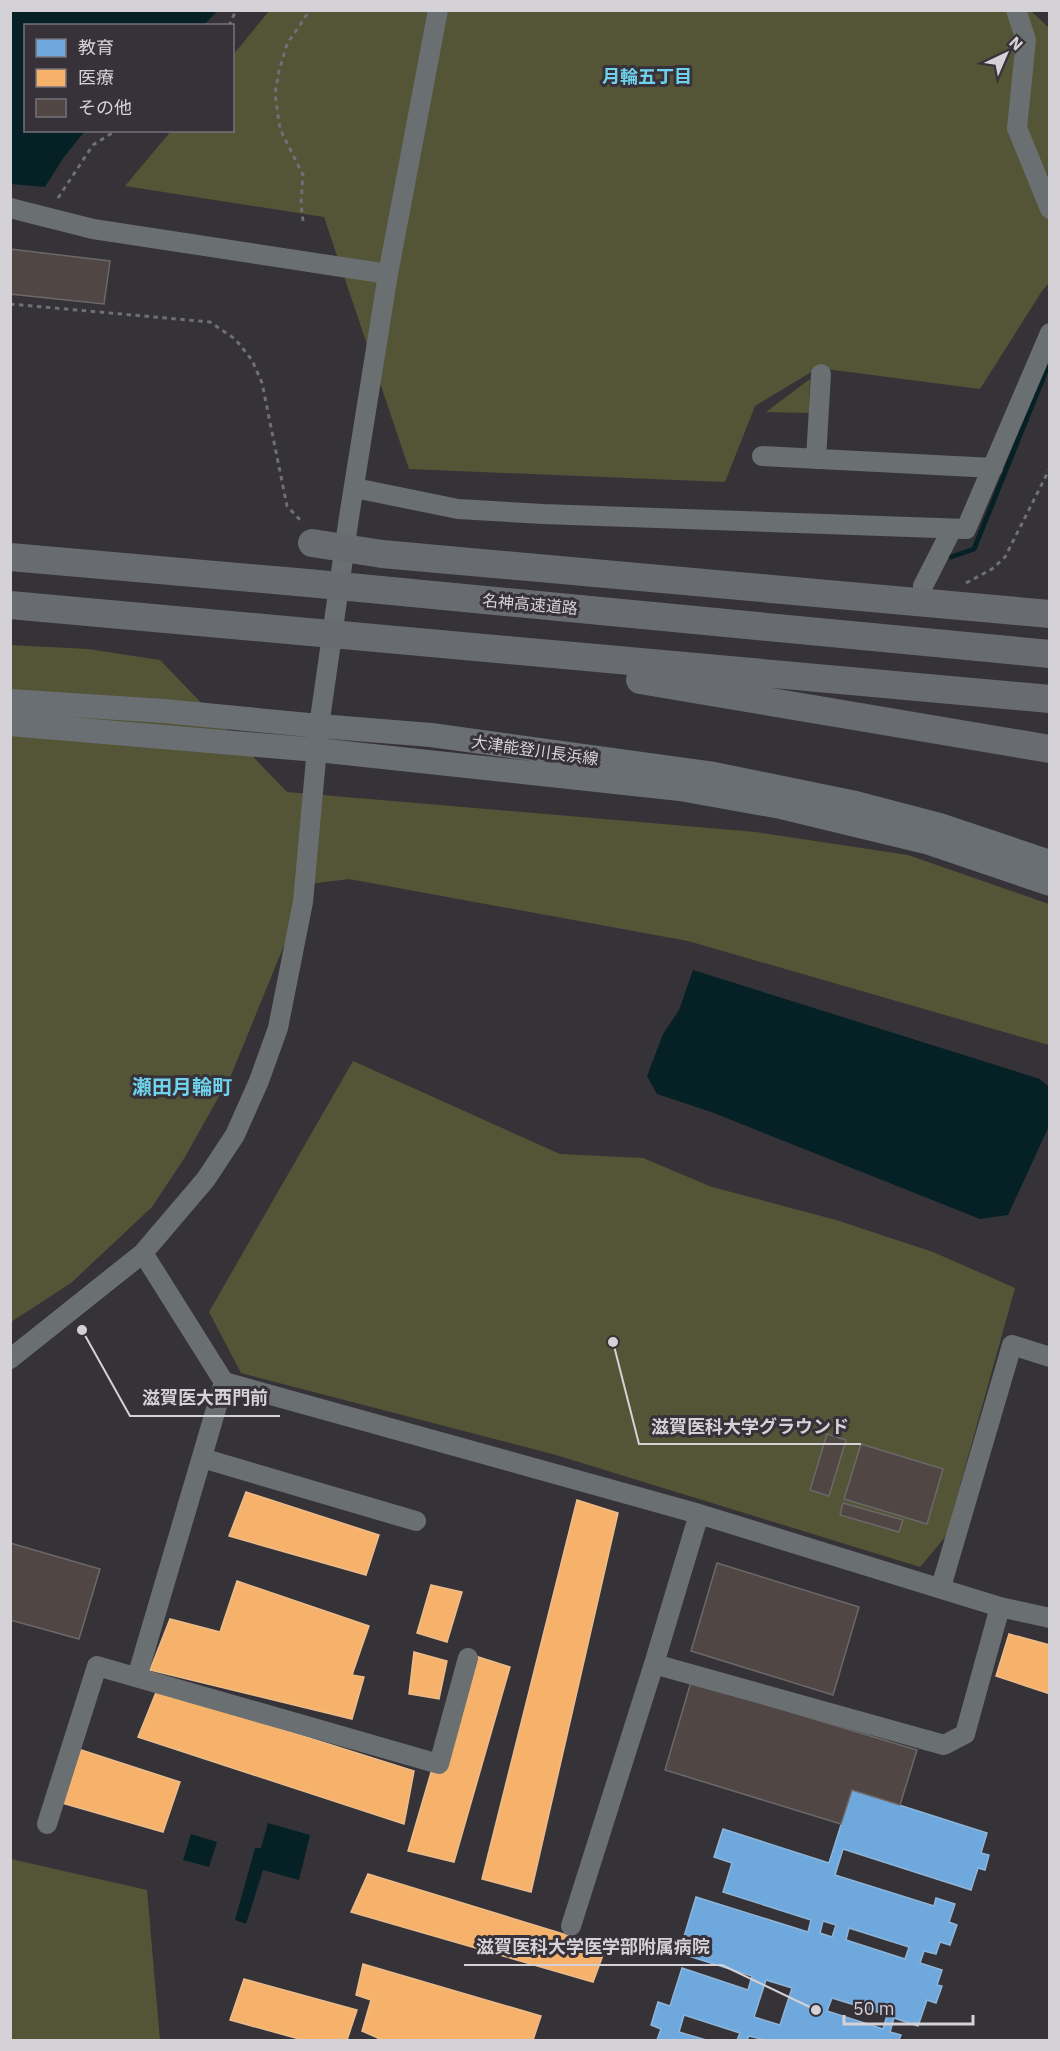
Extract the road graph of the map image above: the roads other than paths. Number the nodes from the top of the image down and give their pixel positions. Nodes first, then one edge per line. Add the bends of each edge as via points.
1 (438, 10) edge
2 (1016, 10) edge
3 (10, 208) edge
4 (1050, 209) edge
5 (388, 274) junction
6 (1050, 333) edge
7 (820, 374) dead end
8 (762, 456) dead end
9 (816, 459) junction
10 (993, 468) junction
11 (355, 488) junction
12 (952, 529) junction
13 (307, 533) road end
14 (10, 557) edge
15 (923, 586) dead end
16 (10, 605) edge
17 (1050, 614) edge
18 (451, 646) junction
19 (1050, 654) edge
20 (1050, 699) edge
21 (10, 701) edge
22 (10, 724) edge
23 (319, 726) junction
24 (1050, 749) edge
25 (317, 750) junction
26 (1050, 862) edge
27 (1050, 884) edge
28 (143, 1253) junction
29 (1050, 1357) edge
30 (10, 1359) edge
31 (224, 1382) junction
32 (202, 1458) junction
33 (699, 1514) junction
34 (416, 1521) dead end
35 (941, 1587) junction
36 (1000, 1607) junction
37 (1050, 1618) edge
38 (468, 1658) dead end
39 (654, 1664) junction
40 (137, 1677) junction
41 (47, 1824) dead end
42 (571, 1926) dead end

1 - 5 street
2 - 4 street via 1026,40 1017,128
3 - 5 street via 93,229
5 - 11 street
6 - 10 street
7 - 9 street
8 - 9 street
9 - 10 street
10 - 12 street via 966,529
11 - 12 street via 469,510
11 - 23 street
12 - 15 street
13 - 17 highway via 382,554
14 - 19 highway, 名神高速道路
16 - 18 highway
18 - 20 highway
18 - 24 highway
21 - 23 main road, 大津能登川長浜線
22 - 25 main road, 大津能登川長浜線
23 - 25 street
23 - 26 main road, 大津能登川長浜線 via 431,735 714,774 856,803 940,825
25 - 27 main road, 大津能登川長浜線 via 680,789 781,807 926,842
25 - 28 street via 303,902 278,1028 235,1135 206,1179
28 - 30 street
28 - 31 street
29 - 35 street via 1012,1345
31 - 32 street
31 - 33 street
32 - 34 street
32 - 40 street
33 - 35 street
33 - 39 street
35 - 36 street
36 - 37 street
36 - 39 street via 965,1734 944,1745
38 - 40 street via 439,1764
39 - 42 street
40 - 41 street via 97,1666

